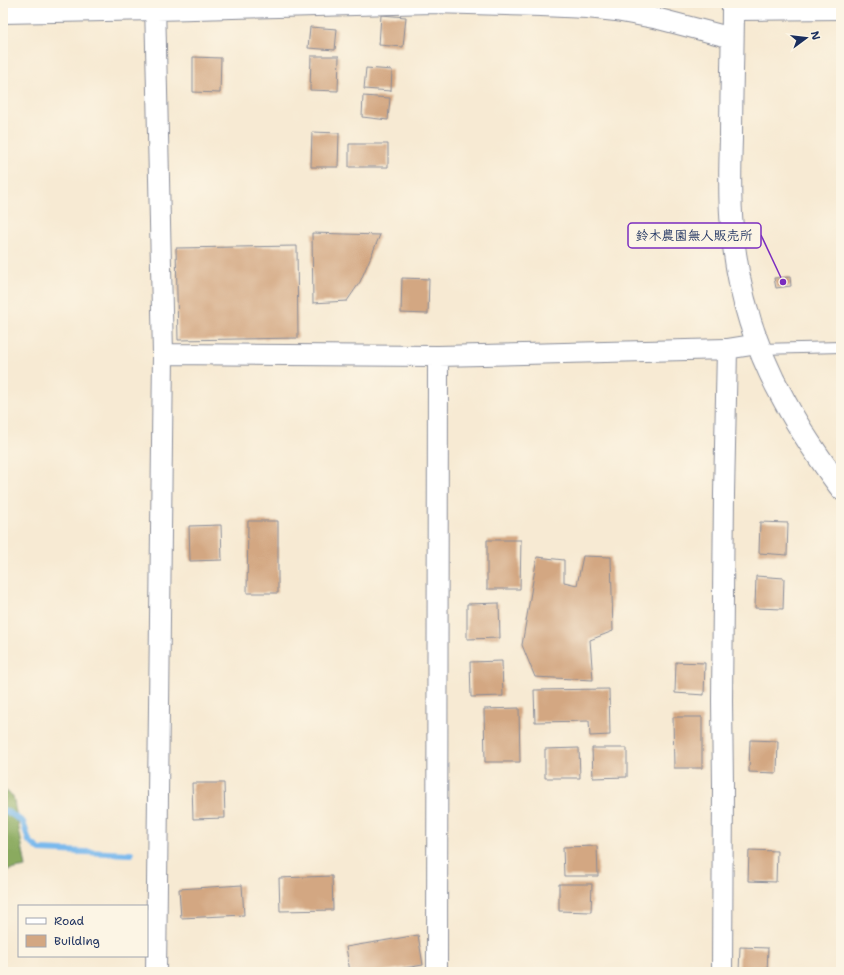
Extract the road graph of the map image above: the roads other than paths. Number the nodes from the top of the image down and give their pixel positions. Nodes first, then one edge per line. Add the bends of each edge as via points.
1 (432, 3) edge
2 (155, 7) edge
3 (733, 7) edge
4 (841, 9) edge
5 (3, 13) edge
6 (732, 38) junction
7 (759, 346) junction
8 (841, 347) edge
9 (727, 349) junction
10 (163, 354) junction
11 (438, 356) junction
12 (841, 488) edge
13 (156, 972) edge
14 (437, 972) edge
15 (722, 972) edge

1 - 2 street
1 - 6 street via 616,11 659,18
2 - 5 street
2 - 10 street
3 - 4 street
3 - 6 street
6 - 7 street via 732,228 744,296
7 - 8 lane
7 - 9 street
7 - 12 street via 785,402
9 - 11 street
9 - 15 street via 722,685
10 - 11 street
10 - 13 street
11 - 14 street

